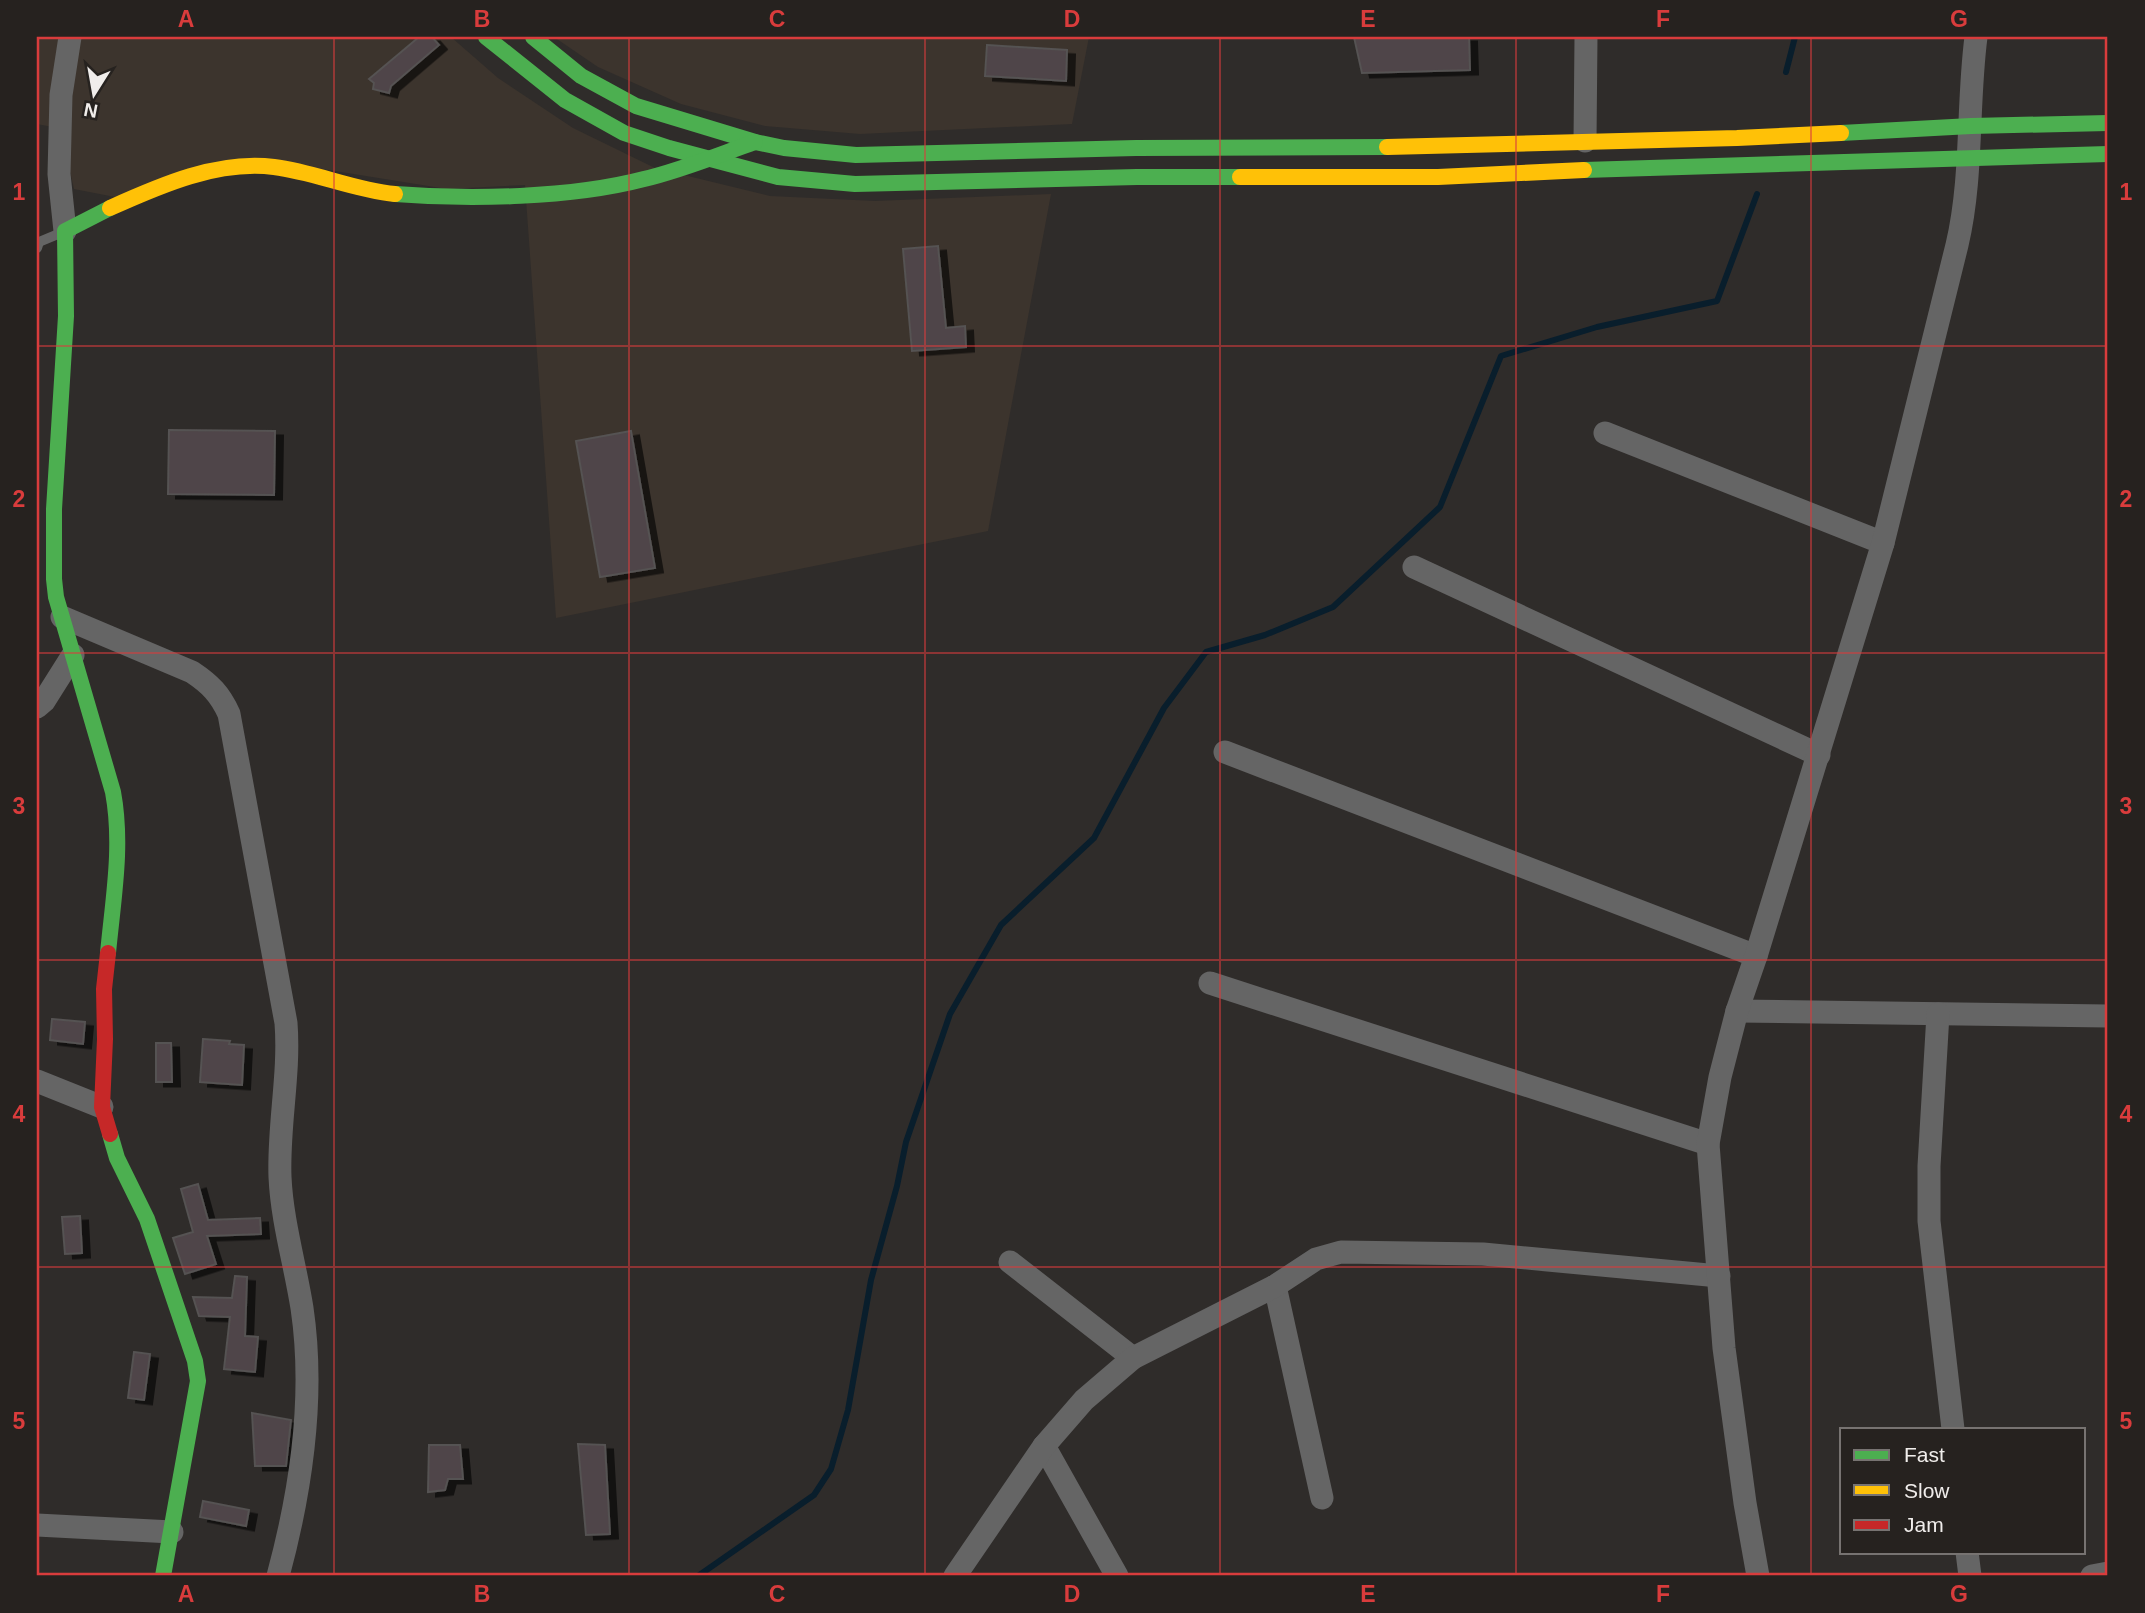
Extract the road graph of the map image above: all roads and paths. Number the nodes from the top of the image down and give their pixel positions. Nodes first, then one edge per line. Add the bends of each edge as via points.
1 (70, 37) edge
2 (486, 37) edge
3 (533, 37) edge
4 (1586, 37) edge
5 (1976, 37) edge
6 (2108, 122) edge
7 (1971, 125) junction
8 (1585, 141) junction
9 (755, 142) junction
10 (2108, 154) edge
11 (709, 158) junction
12 (1969, 158) junction
13 (65, 231) junction
14 (37, 248) edge
15 (1605, 433) dead end
16 (1884, 542) junction
17 (1414, 567) dead end
18 (62, 617) junction
19 (73, 655) junction
20 (37, 707) edge
21 (1225, 752) dead end
22 (1819, 755) junction
23 (1756, 956) junction
24 (1210, 983) dead end
25 (1737, 1011) junction
26 (1938, 1014) junction
27 (2108, 1021) edge
28 (37, 1081) edge
29 (102, 1107) junction
30 (1707, 1144) junction
31 (1010, 1262) dead end
32 (1719, 1276) junction
33 (1275, 1286) junction
34 (1133, 1358) junction
35 (1953, 1428) edge
36 (1044, 1446) junction
37 (1322, 1498) dead end
38 (37, 1525) edge
39 (172, 1532) junction
40 (1967, 1554) edge
41 (2108, 1573) edge
42 (163, 1576) edge
43 (278, 1576) edge
44 (955, 1576) edge
45 (1117, 1576) edge
46 (1758, 1576) edge
47 (1970, 1576) edge
48 (2092, 1576) edge

1 - 13 street via 61,95 59,174
2 - 11 street via 577,107 624,132
3 - 9 street via 581,76 636,106
4 - 8 street
5 - 7 street
6 - 7 street
7 - 8 street
7 - 12 street
8 - 9 street via 856,155
9 - 11 street
10 - 12 street
11 - 12 street via 778,177 855,184 1137,177 1438,177
11 - 13 street via 630,183 477,195 396,194 275,167 222,167 125,202
12 - 16 street via 1963,220
13 - 14 lane via 39,242
13 - 18 street via 65,360 53,519 53,576
15 - 16 street
16 - 22 street
17 - 22 street
18 - 19 street
18 - 43 street via 192,672 209,683 229,714 286,1023 280,1179 306,1346 305,1425 295,1503
19 - 20 street
19 - 29 street via 118,818 104,989
21 - 23 street
22 - 23 street
23 - 25 street
24 - 30 street
25 - 26 street
25 - 30 street
26 - 27 street
26 - 35 street via 1929,1221
28 - 29 street
29 - 39 street via 117,1158 147,1219 195,1361 198,1381
30 - 32 street
31 - 34 street
32 - 33 street via 1483,1254 1341,1252 1316,1259
32 - 46 street via 1724,1348
33 - 34 street
33 - 37 street
34 - 36 street via 1084,1400
36 - 44 street
36 - 45 street
38 - 39 street
39 - 42 street
40 - 47 street
41 - 48 street

